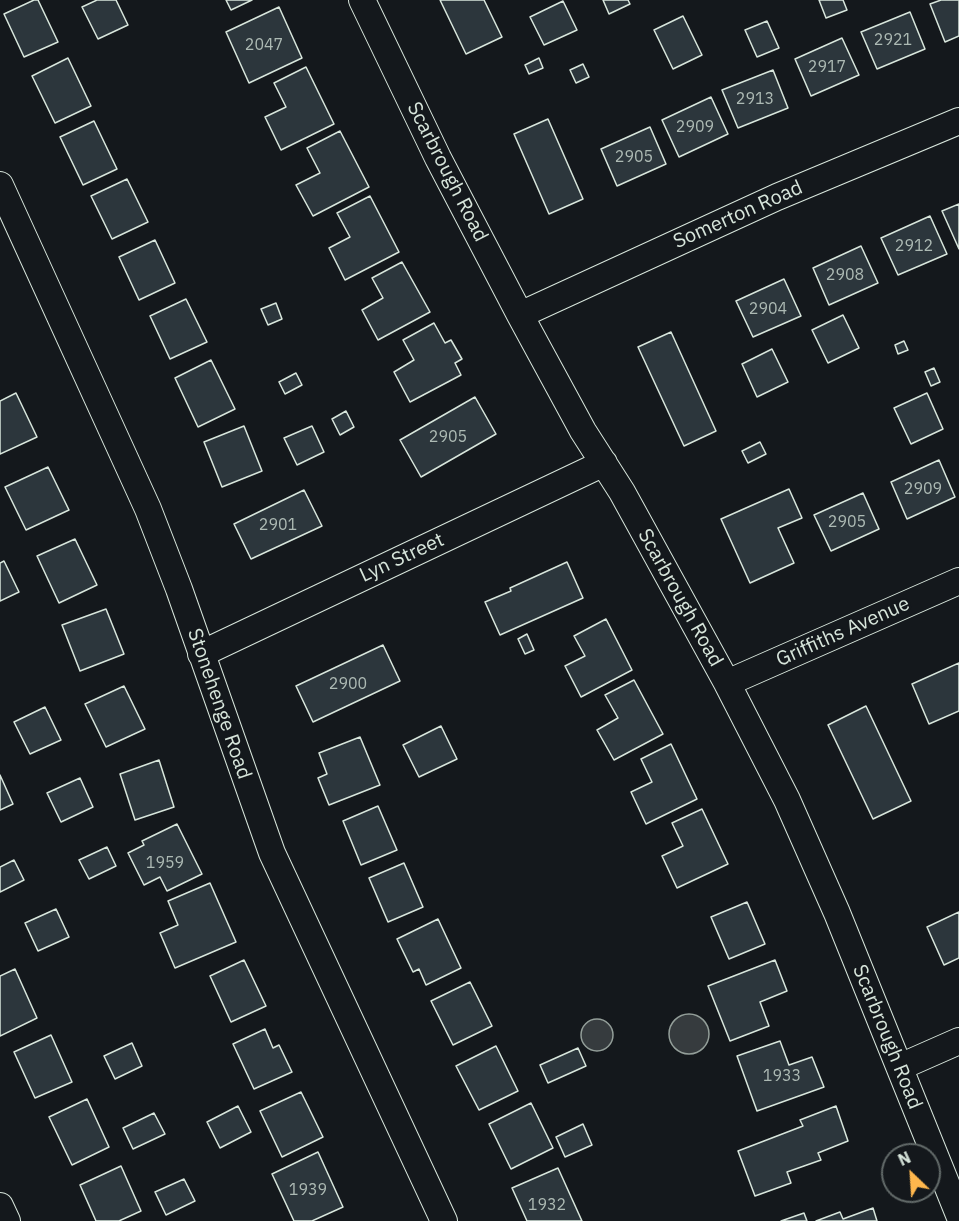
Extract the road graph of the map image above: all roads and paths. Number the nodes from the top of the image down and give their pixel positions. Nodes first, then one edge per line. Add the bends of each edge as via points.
1 (362, 0) edge
2 (959, 121) edge
3 (0, 185) edge
4 (520, 315) junction
5 (604, 463) junction
6 (959, 581) edge
7 (201, 654) junction
8 (728, 683) junction
9 (959, 1041) edge
10 (900, 1067) junction
11 (0, 1206) edge
12 (959, 1215) edge
13 (7, 1221) edge
14 (444, 1221) edge

1 - 4 street, Scarbrough Road
2 - 4 street, Somerton Road via 777,197
3 - 7 street, Stonehenge Road via 148,509
4 - 5 street, Scarbrough Road
5 - 7 street, Lyn Street
5 - 8 street, Scarbrough Road
6 - 8 street, Griffiths Avenue
7 - 14 street, Stonehenge Road via 272,853
8 - 10 street, Scarbrough Road via 787,800
9 - 10 street
10 - 12 street, Scarbrough Road
11 - 13 street

